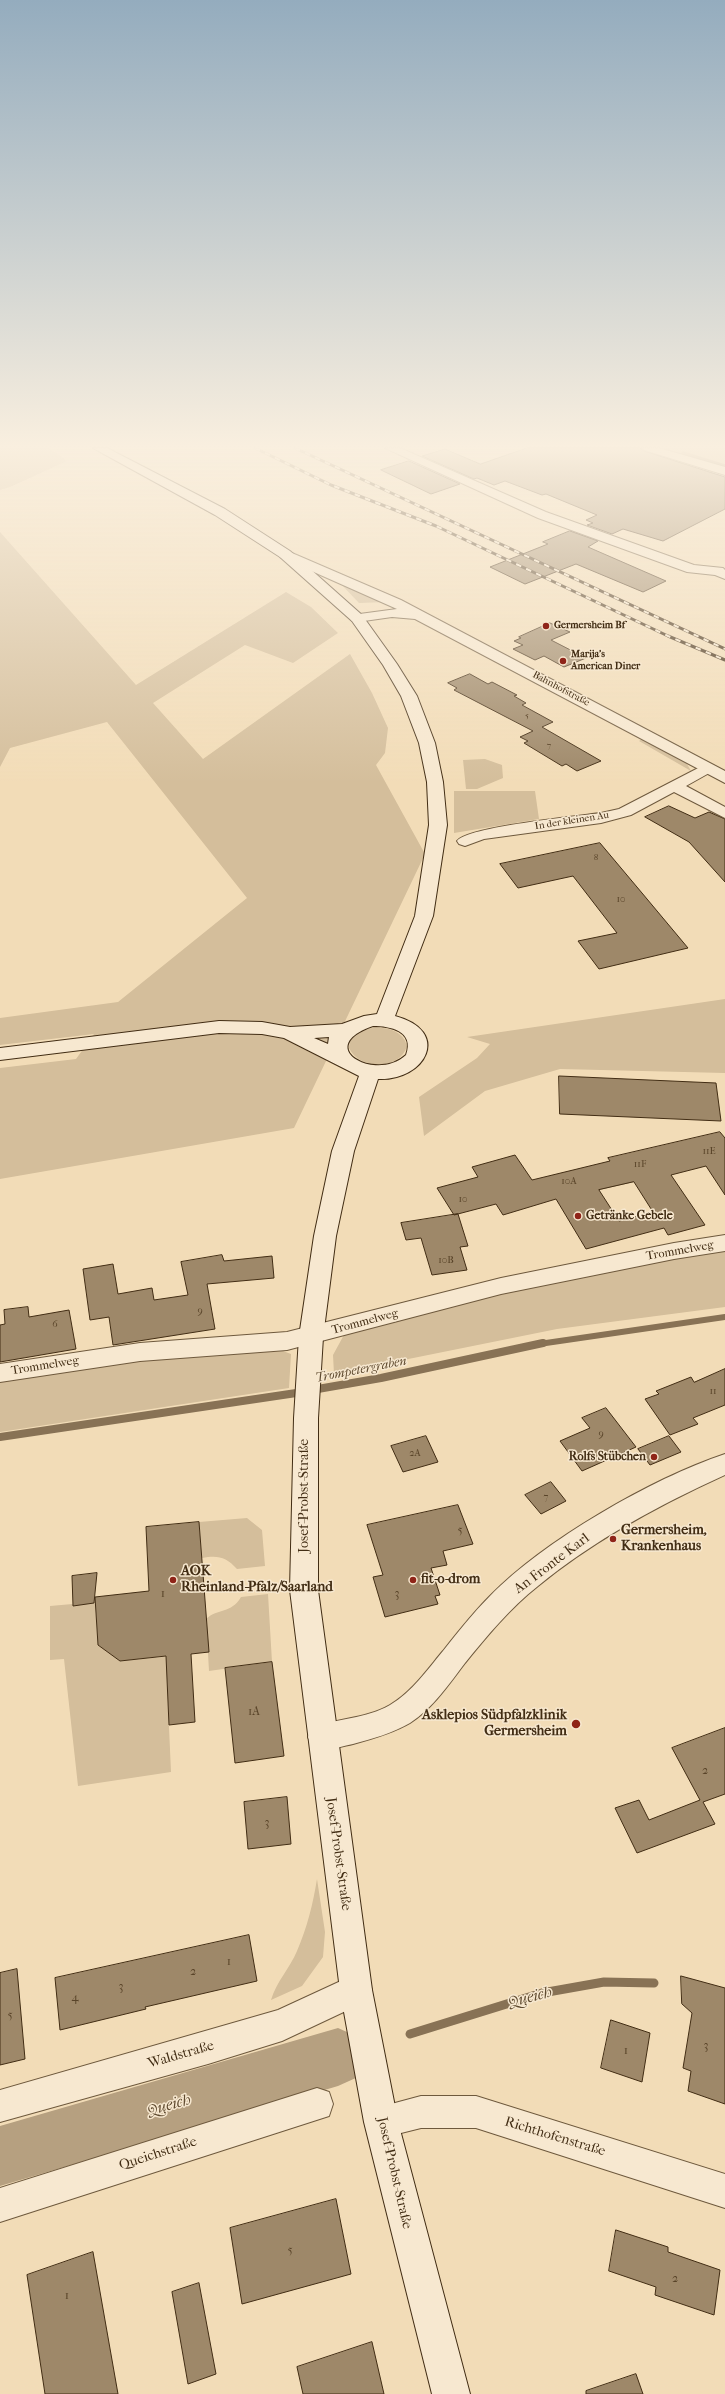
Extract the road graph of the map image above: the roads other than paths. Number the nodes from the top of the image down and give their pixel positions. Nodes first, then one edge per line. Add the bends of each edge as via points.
1 (291, 560) edge
2 (298, 560) edge
3 (666, 560) edge
4 (723, 572) edge
5 (400, 605) junction
6 (353, 614) junction
7 (421, 616) junction
8 (706, 769) junction
9 (725, 778) edge
10 (675, 786) junction
11 (725, 813) edge
12 (465, 840) dead end
13 (384, 1020) junction
14 (345, 1030) junction
15 (290, 1033) junction
16 (0, 1054) edge
17 (340, 1057) junction
18 (370, 1072) junction
19 (725, 1243) edge
20 (311, 1337) junction
21 (0, 1373) edge
22 (725, 1464) edge
23 (322, 1737) junction
24 (356, 1990) junction
25 (317, 2104) dead end
26 (0, 2106) edge
27 (381, 2122) junction
28 (725, 2191) edge
29 (0, 2205) edge
30 (451, 2394) edge

1 - 6 main road
2 - 5 main road, Bahnhofstraße
3 - 4 street via 692,569
5 - 6 main road via 371,606
5 - 7 main road, Bahnhofstraße
6 - 7 main road via 392,613
6 - 13 main road via 390,664 409,696 428,743 435,782 438,825 424,916
7 - 8 main road, Bahnhofstraße
8 - 9 main road, Bahnhofstraße
8 - 10 street, In der kleinen Au
10 - 11 street
10 - 12 street, In der kleinen Au via 625,812 601,818 481,835
13 - 14 main road via 359,1022
13 - 18 main road via 397,1022 415,1034 419,1050 415,1058 402,1068
14 - 15 main road
14 - 17 main road via 337,1041
15 - 16 main road via 262,1028 219,1027
15 - 17 main road
17 - 18 main road via 348,1064
18 - 20 main road, Josef-Probst-Straße via 343,1151 325,1236
19 - 20 street, Trommelweg via 501,1286
20 - 21 street, Trommelweg via 214,1348 140,1352
20 - 23 main road, Josef-Probst-Straße via 306,1418 304,1590
22 - 23 street, An Fronte Karl via 599,1529 528,1578 481,1623 415,1703 399,1714 378,1724
23 - 24 main road, Josef-Probst-Straße
24 - 26 street, Waldstraße via 282,2024 208,2048
24 - 27 main road, Josef-Probst-Straße
25 - 29 street, Queichstraße
27 - 28 street, Richthofenstraße via 421,2112 476,2112
27 - 30 main road, Josef-Probst-Straße

